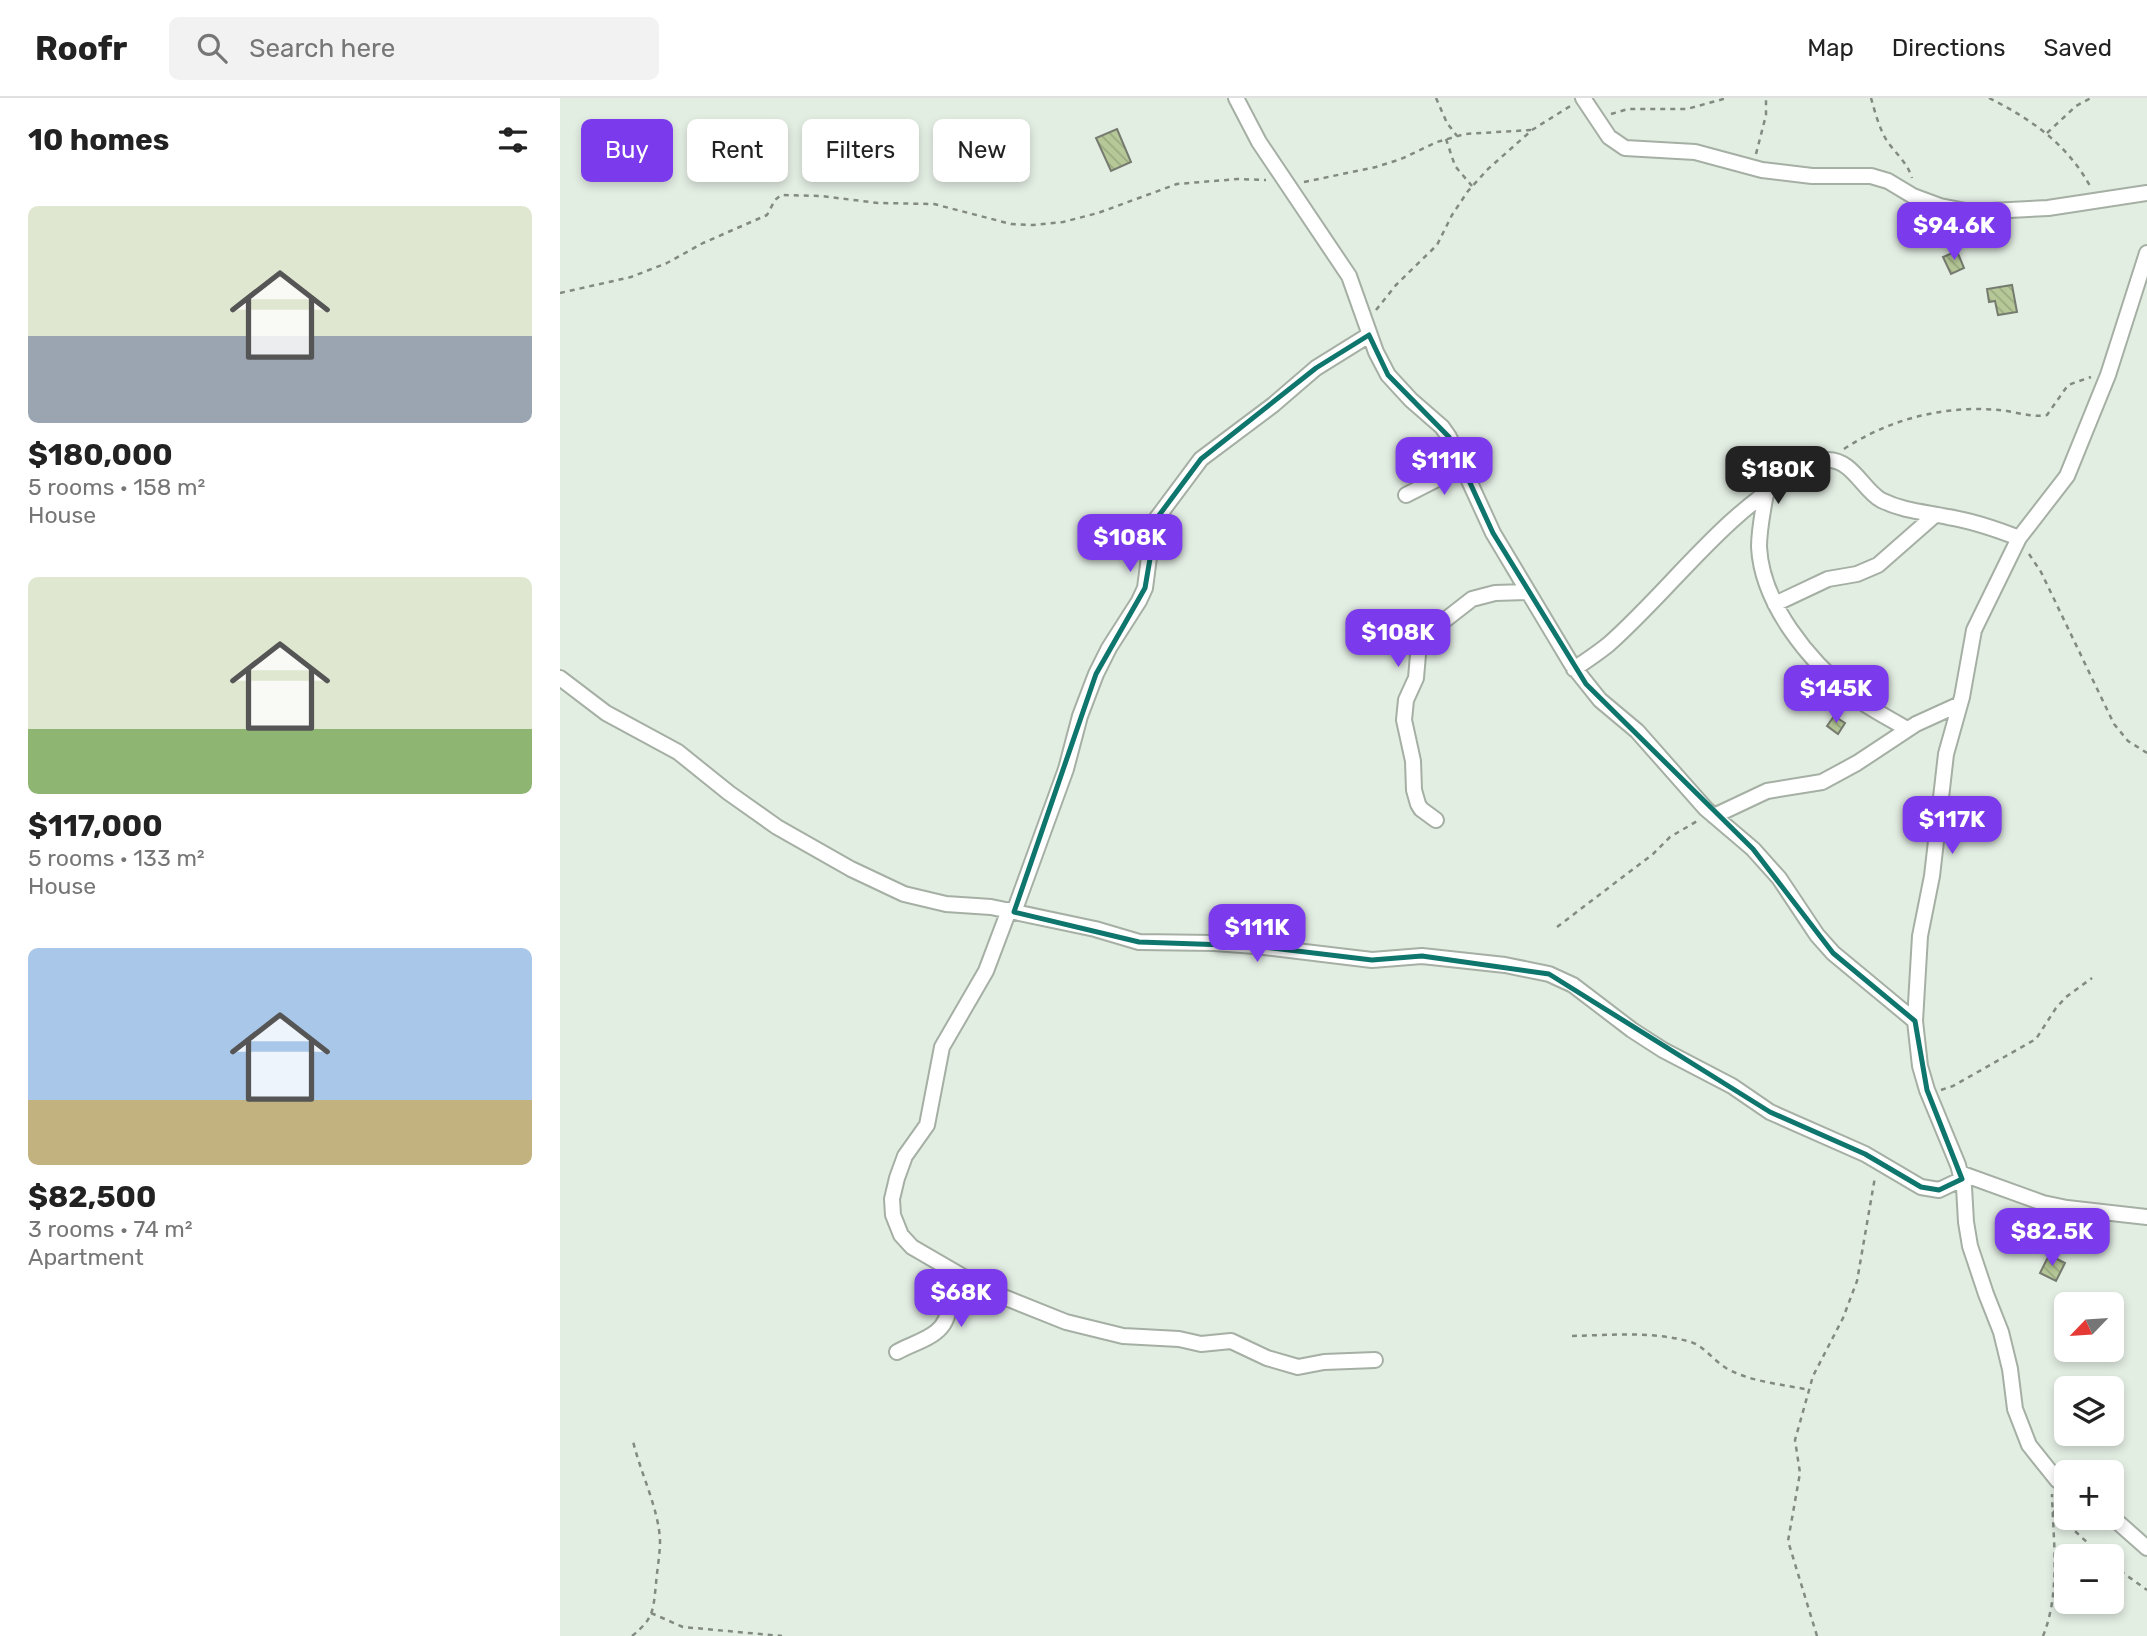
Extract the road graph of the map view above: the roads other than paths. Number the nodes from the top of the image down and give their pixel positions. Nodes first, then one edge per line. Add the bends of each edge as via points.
1 (1237, 98) edge
2 (1583, 98) edge
3 (2147, 193) edge
4 (2147, 253) edge
5 (2144, 272) edge
6 (1367, 329) junction
7 (1463, 466) junction
8 (1766, 493) junction
9 (1406, 495) dead end
10 (1935, 515) junction
11 (2019, 538) junction
12 (1528, 592) junction
13 (1775, 604) junction
14 (1574, 668) junction
15 (560, 678) edge
16 (1959, 704) junction
17 (1907, 729) junction
18 (1713, 815) junction
19 (1436, 820) dead end
20 (1011, 911) junction
21 (1915, 1021) junction
22 (1961, 1176) junction
23 (2147, 1217) edge
24 (943, 1265) junction
25 (897, 1352) dead end
26 (1375, 1360) dead end
27 (2054, 1476) edge
28 (2124, 1528) edge
29 (2147, 1548) edge

1 - 6 street via 1259,142 1349,276
2 - 3 street via 1609,137 1625,149 1695,152 1753,168 1812,176 1871,176 1940,206 1972,212 2048,208
4 - 5 street
5 - 11 street via 2067,476
6 - 7 street via 1388,374 1442,427
6 - 20 street via 1201,459 1157,518 1145,588 1096,674 1066,769
7 - 9 street
7 - 12 street via 1493,533
8 - 10 street via 1799,471 1829,460 1857,475 1876,497
8 - 13 street via 1759,547
8 - 14 street via 1714,537 1609,644
10 - 11 street
10 - 13 street via 1878,565 1828,579
11 - 16 street via 1975,630
12 - 14 street
12 - 19 street via 1472,599 1427,630 1419,643 1416,678 1406,700 1404,720 1418,804
13 - 17 street via 1790,630 1852,695
14 - 18 street
15 - 20 street via 606,713 678,752 777,827 851,869 904,894
16 - 17 street
16 - 21 street via 1945,754 1932,876 1920,936
17 - 18 street via 1822,782 1767,791
18 - 21 street via 1779,878 1833,953
20 - 22 street via 1139,943 1241,945 1372,960 1441,958 1549,974 1770,1112 1877,1160 1921,1187 1947,1187
20 - 24 street via 986,971 942,1047 927,1125 905,1156 892,1199 901,1236
21 - 22 street via 1927,1090
22 - 23 street via 2043,1203
22 - 27 street via 1970,1246 2001,1332 2015,1409 2029,1445
24 - 25 street via 949,1298 945,1321 937,1332
24 - 26 street via 986,1290 1066,1322 1123,1336 1201,1344 1231,1341 1298,1367
28 - 29 street

